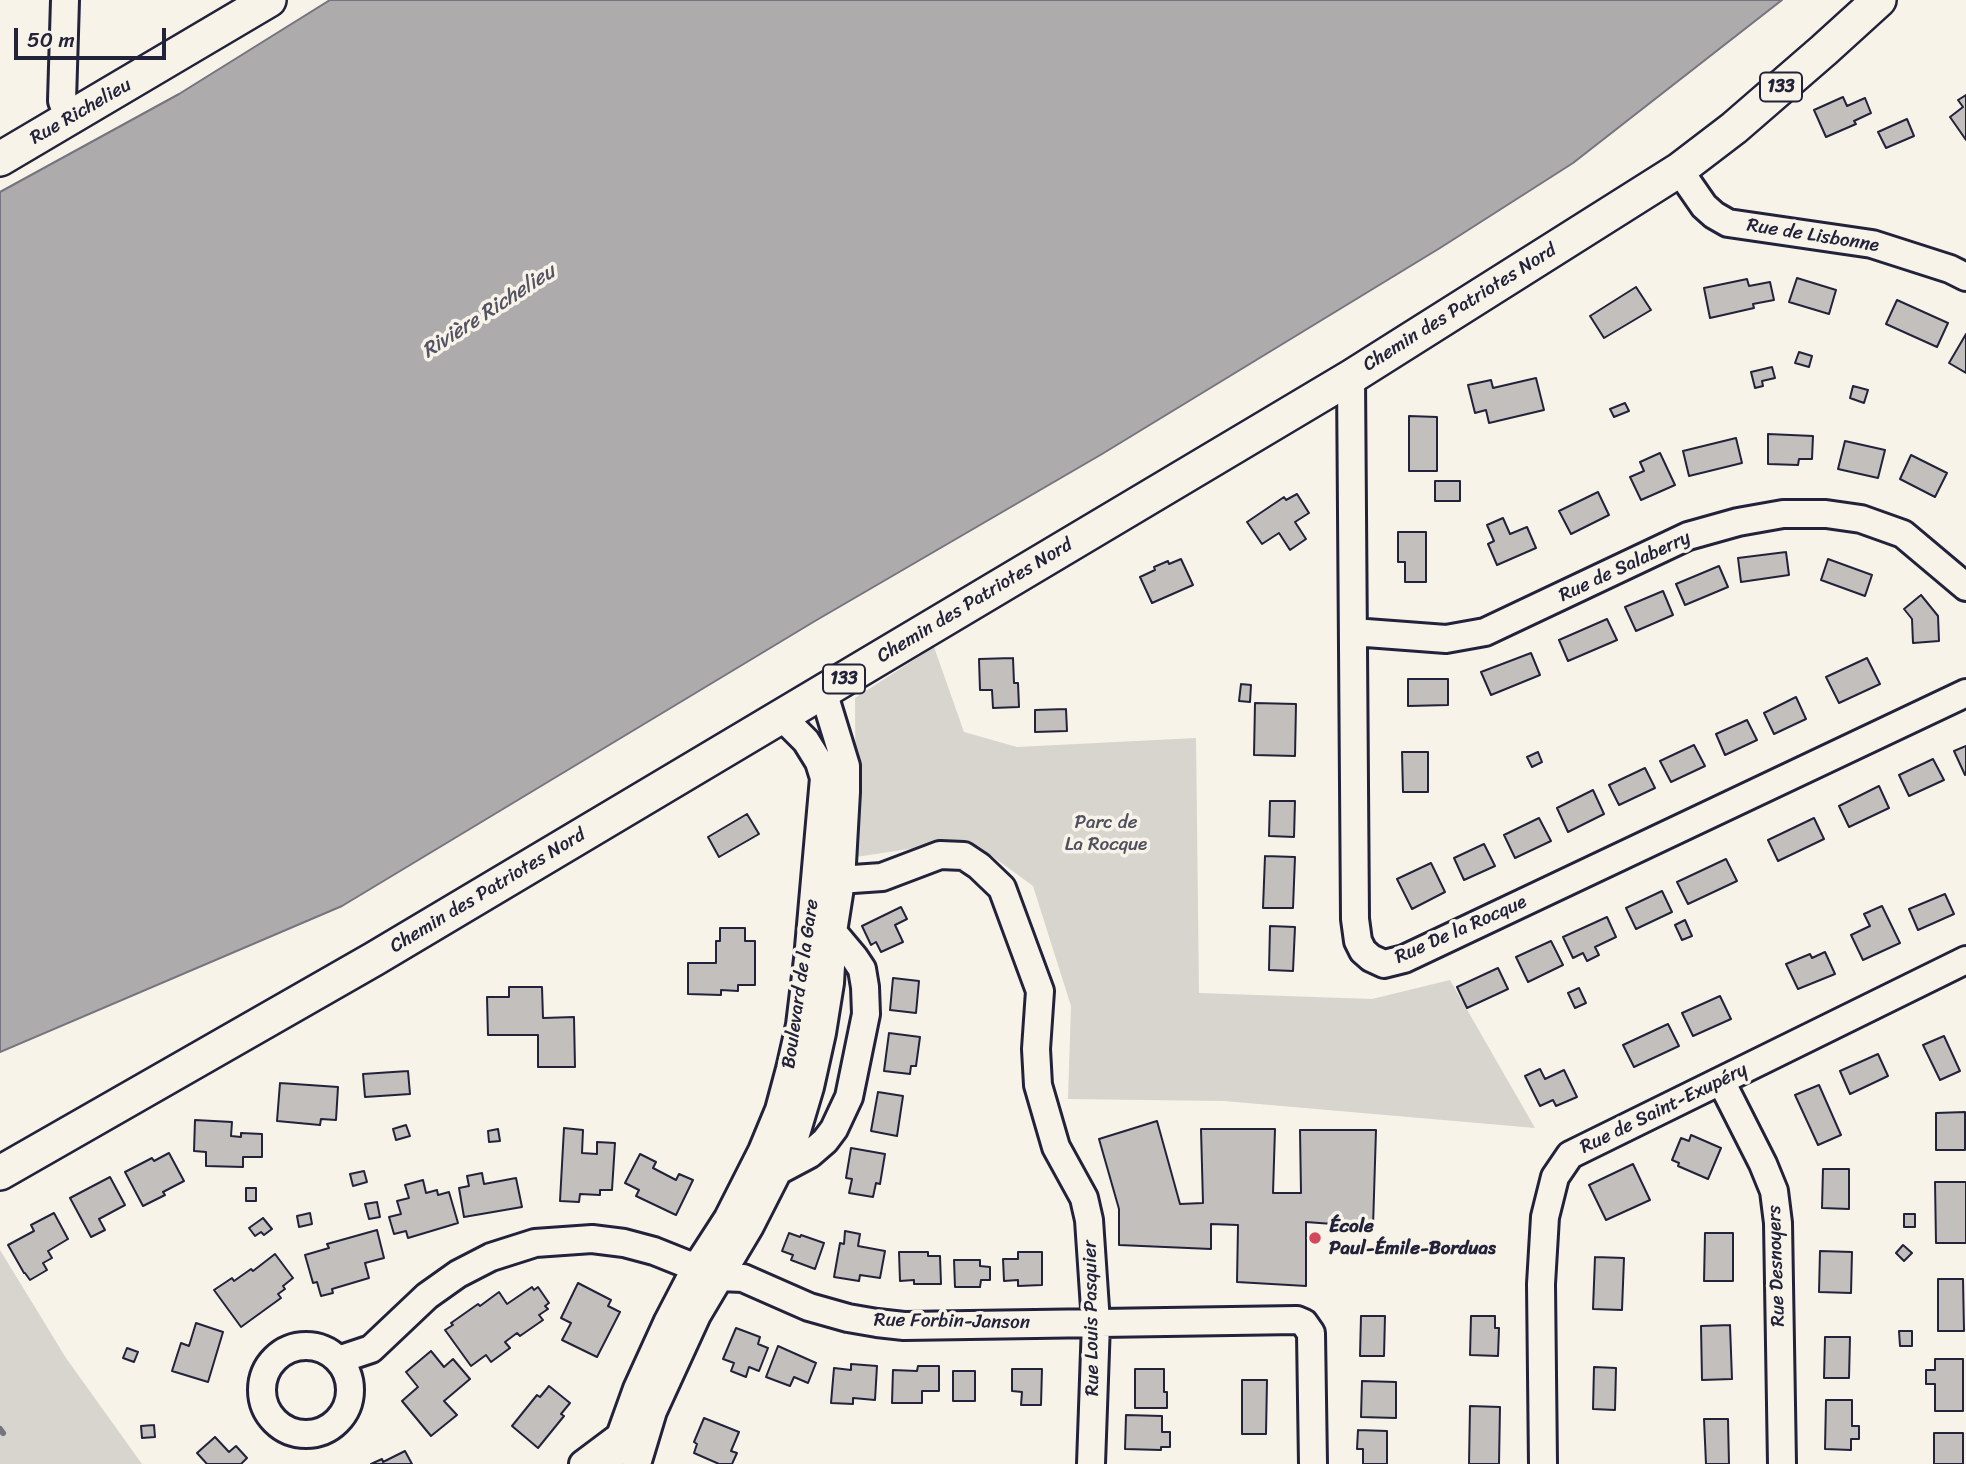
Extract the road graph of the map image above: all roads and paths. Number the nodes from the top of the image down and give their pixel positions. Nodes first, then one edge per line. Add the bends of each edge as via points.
1 (65, 0) edge
2 (270, 0) edge
3 (1879, 0) edge
4 (69, 119) junction
5 (0, 159) edge
6 (1679, 170) junction
7 (1966, 276) edge
8 (1351, 377) junction
9 (1966, 587) edge
10 (1353, 632) junction
11 (823, 691) junction
12 (1966, 692) edge
13 (781, 716) junction
14 (828, 881) junction
15 (833, 932) junction
16 (1966, 960) edge
17 (1721, 1081) junction
18 (778, 1171) junction
19 (0, 1173) edge
20 (707, 1273) junction
21 (1096, 1323) junction
22 (338, 1360) dead end
23 (637, 1453) edge
24 (583, 1464) edge
25 (610, 1464) edge
26 (1091, 1464) edge
27 (1313, 1464) edge
28 (1543, 1464) edge
29 (1782, 1464) edge

1 - 4 street via 62,101
2 - 4 main road, Rue Richelieu
3 - 6 main road, Chemin des Patriotes Nord / 133
4 - 5 main road, Rue Richelieu
6 - 7 street, Rue de Lisbonne via 1704,206 1728,223 1872,244
6 - 8 main road, Chemin des Patriotes Nord / 133
8 - 10 street, Rue De la Rocque
8 - 11 main road, Chemin des Patriotes Nord / 133
9 - 10 street, Rue de Salaberry via 1903,534 1861,519 1783,514 1688,536 1485,632 1447,639
10 - 12 street, Rue De la Rocque via 1355,919 1363,951 1384,964 1417,953
11 - 13 main road, Chemin des Patriotes Nord / 133
11 - 14 street, Boulevard de la Gare via 846,766 846,792
13 - 14 street, Boulevard de la Gare via 820,762
13 - 19 main road, Chemin des Patriotes Nord / 133 via 374,959
14 - 15 street, Boulevard de la Gare
14 - 20 street, Boulevard de la Gare via 779,1110
14 - 21 street, Rue Louis Pasquier via 882,877 940,855 964,856 1002,888 1040,990 1038,1085 1056,1147 1084,1198
15 - 18 street, Boulevard de la Gare via 830,983 810,1087 796,1134
15 - 18 street, Boulevard de la Gare via 862,969 865,987 866,1014 849,1097 825,1141
16 - 17 street, Rue de Saint-Exupéry
17 - 28 street, Rue de Saint-Exupéry via 1570,1155 1555,1177 1545,1217 1541,1284
17 - 29 street, Rue Desnoyers via 1774,1191
18 - 20 street, Boulevard de la Gare via 750,1226
20 - 21 street, Rue Forbin-Janson via 743,1278 809,1307 877,1324
20 - 22 street, Rue Forbin-Janson via 624,1243 592,1239 535,1243 458,1274 427,1296 371,1349
20 - 23 street, Boulevard de la Gare via 697,1315
21 - 26 street, Rue Louis Pasquier
21 - 27 street, Rue Forbin-Janson via 1304,1323 1311,1333
23 - 24 street
23 - 25 street, Boulevard de la Gare

